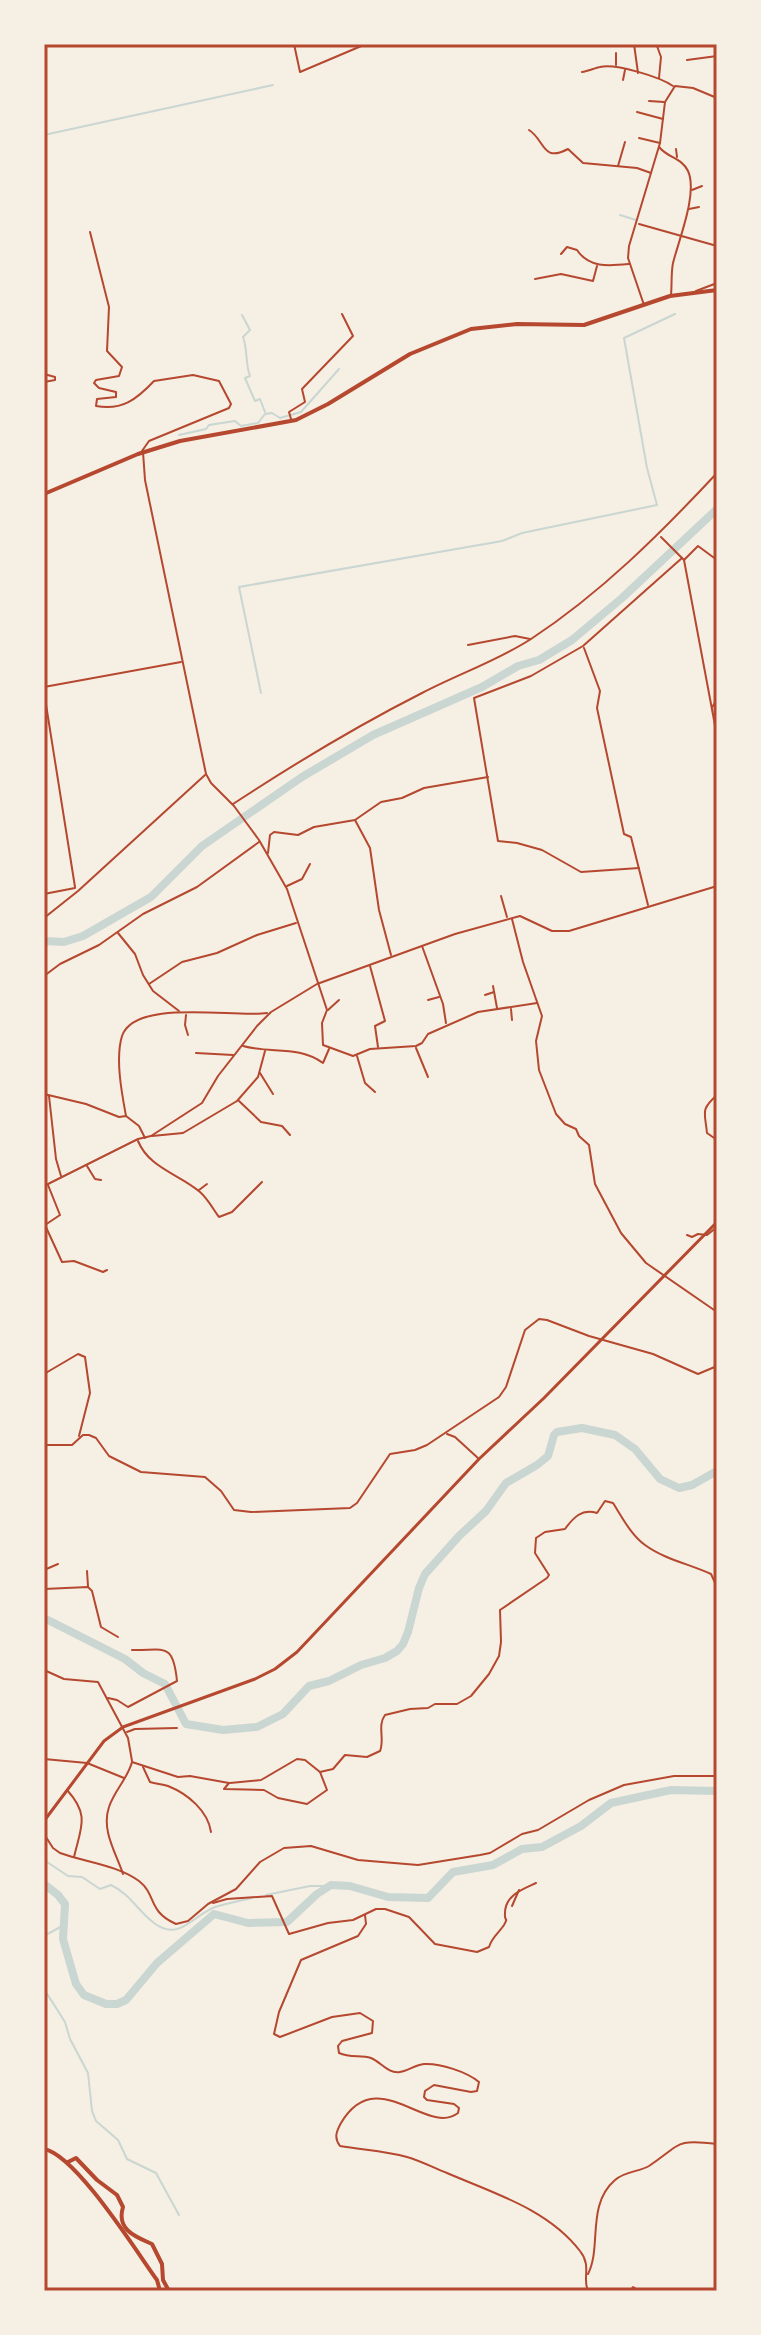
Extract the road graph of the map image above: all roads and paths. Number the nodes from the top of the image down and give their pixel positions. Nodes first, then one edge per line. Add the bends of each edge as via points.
1 (294, 44) edge
2 (366, 44) edge
3 (634, 44) edge
4 (657, 46) edge
5 (616, 53) dead end
6 (717, 56) edge
7 (687, 60) dead end
8 (616, 67) junction
9 (625, 69) junction
10 (582, 72) dead end
11 (638, 73) junction
12 (659, 78) junction
13 (623, 80) dead end
14 (674, 87) junction
15 (717, 98) edge
16 (649, 101) dead end
17 (665, 102) junction
18 (637, 112) dead end
19 (664, 112) junction
20 (663, 119) junction
21 (669, 121) dead end
22 (529, 130) dead end
23 (639, 138) dead end
24 (625, 142) dead end
25 (659, 145) junction
26 (676, 149) dead end
27 (677, 158) junction
28 (618, 167) junction
29 (651, 173) junction
30 (702, 186) dead end
31 (691, 191) junction
32 (699, 207) dead end
33 (688, 209) junction
34 (637, 223) junction
35 (90, 232) dead end
36 (681, 236) junction
37 (717, 246) edge
38 (561, 254) dead end
39 (630, 264) junction
40 (597, 265) junction
41 (535, 279) dead end
42 (717, 283) edge
43 (717, 290) edge
44 (694, 292) junction
45 (670, 296) junction
46 (644, 305) junction
47 (342, 314) dead end
48 (44, 374) edge
49 (44, 382) edge
50 (291, 421) junction
51 (141, 453) junction
52 (717, 473) edge
53 (44, 488) edge
54 (55, 489) junction
55 (44, 494) edge
56 (659, 535) junction
57 (683, 559) junction
58 (717, 560) edge
59 (648, 590) junction
60 (654, 595) dead end
61 (531, 639) junction
62 (468, 645) dead end
63 (583, 646) junction
64 (182, 662) junction
65 (44, 690) edge
66 (717, 700) edge
67 (711, 708) junction
68 (717, 733) edge
69 (206, 774) junction
70 (488, 777) junction
71 (233, 805) junction
72 (355, 820) junction
73 (260, 841) junction
74 (268, 854) junction
75 (310, 864) dead end
76 (639, 868) junction
77 (717, 886) edge
78 (286, 887) junction
79 (77, 889) junction
80 (44, 894) edge
81 (501, 896) dead end
82 (649, 906) junction
83 (44, 918) edge
84 (510, 918) junction
85 (297, 922) junction
86 (118, 932) junction
87 (422, 946) junction
88 (392, 957) junction
89 (370, 964) junction
90 (44, 976) edge
91 (149, 984) junction
92 (317, 984) junction
93 (493, 986) dead end
94 (494, 992) junction
95 (485, 995) dead end
96 (440, 997) junction
97 (339, 1000) dead end
98 (428, 1000) dead end
99 (537, 1003) junction
100 (511, 1007) junction
101 (497, 1009) junction
102 (327, 1010) junction
103 (180, 1012) junction
104 (271, 1012) junction
105 (186, 1013) junction
106 (512, 1020) dead end
107 (447, 1024) junction
108 (188, 1035) dead end
109 (241, 1046) junction
110 (416, 1046) junction
111 (330, 1048) junction
112 (378, 1048) junction
113 (265, 1051) junction
114 (196, 1053) dead end
115 (233, 1055) junction
116 (357, 1056) junction
117 (259, 1072) junction
118 (428, 1077) dead end
119 (375, 1092) dead end
120 (44, 1094) edge
121 (273, 1094) dead end
122 (49, 1095) junction
123 (717, 1095) edge
124 (238, 1101) junction
125 (126, 1116) junction
126 (290, 1135) dead end
127 (151, 1136) junction
128 (145, 1138) junction
129 (138, 1139) junction
130 (717, 1140) edge
131 (87, 1165) junction
132 (62, 1177) junction
133 (101, 1180) dead end
134 (262, 1182) dead end
135 (207, 1184) dead end
136 (46, 1185) edge
137 (198, 1191) junction
138 (717, 1222) edge
139 (717, 1227) edge
140 (687, 1235) dead end
141 (704, 1235) junction
142 (107, 1270) dead end
143 (664, 1276) junction
144 (717, 1312) edge
145 (717, 1366) edge
146 (44, 1374) edge
147 (446, 1433) junction
148 (79, 1437) junction
149 (44, 1445) edge
150 (479, 1459) junction
151 (58, 1564) dead end
152 (44, 1570) edge
153 (87, 1571) dead end
154 (88, 1587) junction
155 (717, 1587) edge
156 (44, 1589) edge
157 (118, 1637) dead end
158 (132, 1650) dead end
159 (44, 1670) edge
160 (108, 1698) junction
161 (123, 1727) junction
162 (177, 1728) dead end
163 (125, 1733) junction
164 (44, 1759) edge
165 (132, 1762) junction
166 (87, 1763) junction
167 (144, 1766) junction
168 (320, 1772) junction
169 (717, 1776) edge
170 (125, 1778) junction
171 (229, 1783) junction
172 (67, 1790) junction
173 (44, 1821) edge
174 (211, 1832) dead end
175 (44, 1834) edge
176 (73, 1858) junction
177 (123, 1874) junction
178 (536, 1883) dead end
179 (520, 1889) junction
180 (208, 1904) junction
181 (512, 1906) dead end
182 (365, 1915) junction
183 (717, 2144) edge
184 (44, 2149) edge
185 (68, 2162) junction
186 (588, 2276) junction
187 (160, 2291) edge
188 (169, 2291) edge
189 (588, 2291) edge
190 (630, 2291) edge
191 (640, 2291) edge

1 - 2 street via 300,72
3 - 11 street
4 - 12 street
5 - 8 street
6 - 7 street
8 - 9 street
8 - 10 street
9 - 11 street
9 - 13 street
11 - 12 street
12 - 14 street
14 - 15 street
14 - 17 street
16 - 17 street
17 - 19 street
18 - 20 street
19 - 20 street
19 - 21 street
20 - 25 street
22 - 28 street via 546,151 568,149 578,161
23 - 25 street
24 - 28 street
25 - 27 street
25 - 29 street
26 - 27 street
27 - 31 street via 687,170
28 - 29 street
29 - 34 street
30 - 31 street
31 - 33 street
32 - 33 street
33 - 36 street
34 - 36 street
34 - 39 street via 629,246
35 - 51 street via 109,307 107,351 122,367 119,376 94,383 116,392 116,397 97,399 96,406 122,407 154,381 193,375 219,381 231,404 149,441
36 - 37 street
36 - 45 street
38 - 40 street via 565,246
39 - 40 street
39 - 46 street
40 - 41 street via 593,281 561,274
42 - 44 street
43 - 44 main road
44 - 45 main road
45 - 46 main road
46 - 50 main road via 584,325 471,329 410,354
47 - 50 street via 353,336 302,389 305,402 289,412
48 - 49 street via 55,380
50 - 51 main road
51 - 54 main road
51 - 64 street
52 - 56 street
53 - 54 street
54 - 55 main road
56 - 57 street
56 - 61 street
57 - 58 street via 698,546
57 - 59 street
57 - 67 street
59 - 60 street
59 - 63 street
61 - 62 street via 515,636
61 - 71 street via 423,692
63 - 70 street via 531,676 474,698
63 - 76 street via 600,691 597,708 624,834 631,837
64 - 65 street
64 - 69 street
65 - 79 street
66 - 67 street
67 - 68 street
69 - 71 street
69 - 79 street
70 - 72 street via 424,788 381,802
70 - 76 street via 498,841 542,850 581,872
71 - 73 street
72 - 74 street via 298,835 274,832
72 - 88 street via 370,848
73 - 74 street
73 - 86 street via 197,887
74 - 78 street
75 - 78 street via 302,879
76 - 82 street
77 - 82 street
78 - 85 street
79 - 80 street
79 - 83 street
81 - 84 street
82 - 84 street via 569,931 552,931 523,916
84 - 87 street
84 - 99 street
85 - 91 street via 182,962
85 - 92 street
86 - 90 street
86 - 91 street
87 - 88 street
87 - 96 street
88 - 89 street
89 - 92 street
89 - 112 street via 385,1021 375,1026
91 - 103 street
92 - 102 street
92 - 104 street
93 - 94 street
94 - 95 street
94 - 101 street
96 - 98 street
96 - 107 street
97 - 102 street
99 - 100 street
99 - 143 street via 542,1016 536,1041 539,1070 556,1114 589,1145 595,1184 621,1233
100 - 101 street
100 - 106 street
101 - 107 street
102 - 111 street via 322,1042
103 - 105 street
103 - 125 street via 145,1016 122,1035
104 - 105 street
104 - 109 street
105 - 108 street
107 - 110 street
109 - 113 street
109 - 115 street
110 - 112 street
110 - 118 street
111 - 113 street via 323,1063 305,1052
111 - 116 street
112 - 116 street
113 - 117 street
114 - 115 street
115 - 127 street via 202,1103
116 - 119 street via 365,1083
117 - 121 street
117 - 124 street
120 - 122 street
122 - 125 street
122 - 132 street
123 - 130 street via 704,1109 707,1133
124 - 126 street via 261,1122 280,1125
124 - 127 street via 183,1133
125 - 128 street
127 - 128 street
128 - 129 street
129 - 131 street
129 - 137 street via 147,1158
131 - 132 street
131 - 133 street
132 - 136 street
134 - 137 street via 222,1218
135 - 137 street
136 - 142 street via 60,1215 45,1225 62,1262
138 - 141 street
139 - 141 street
140 - 141 street
141 - 143 street
143 - 144 street
143 - 150 street
145 - 147 street via 698,1374 653,1354 539,1319 525,1330 499,1397
146 - 148 street via 78,1354 85,1357 90,1393
147 - 148 street via 415,1450 390,1454 350,1508 251,1512 234,1510 205,1477 141,1472 109,1456 96,1438
147 - 150 street
148 - 149 street via 72,1445
150 - 161 street via 275,1669
151 - 152 street
153 - 154 street
154 - 156 street
154 - 157 street via 101,1627
155 - 168 street via 711,1574 643,1544 613,1503 605,1501 597,1513 577,1515 565,1529 536,1538 535,1553 549,1575 500,1610 499,1656 471,1696 457,1704 385,1715 380,1751 367,1757 345,1755 333,1769
158 - 160 street via 169,1652 177,1681 128,1707
159 - 160 street via 69,1680 95,1680
160 - 161 street
161 - 163 street
161 - 166 street
162 - 163 street
163 - 165 street
164 - 166 street
165 - 167 street
165 - 170 street
166 - 170 street
166 - 172 street
167 - 171 street via 178,1777
167 - 174 street via 150,1782 194,1803 208,1818
168 - 171 street via 297,1759 261,1780
168 - 171 street via 327,1790 307,1804 264,1790 224,1789
169 - 180 street via 674,1776 624,1785 480,1855 418,1865 358,1860 311,1846 284,1848 260,1862 236,1889
170 - 177 street via 107,1819
172 - 173 street
172 - 176 street via 83,1815
175 - 176 street via 53,1848
176 - 177 street
177 - 180 street via 145,1887 157,1912 176,1924
178 - 179 street
179 - 181 street
179 - 182 street via 506,1908 503,1927 484,1951 435,1944 409,1917 385,1909
180 - 182 street via 272,1896 289,1934
182 - 186 street via 358,1936 301,1960 274,2034 280,2037 332,2017 360,2013 373,2021 372,2033 342,2041 339,2053 372,2059 399,2072 426,2064 441,2067 474,2077 479,2087 471,2092 434,2085 425,2091 427,2100 459,2108 449,2118 386,2100 362,2101 340,2123 336,2140 340,2146 411,2158 505,2197 577,2247
183 - 186 street via 682,2142 609,2186 598,2210
184 - 185 main road
185 - 187 main road via 128,2239
185 - 188 main road via 76,2158 117,2195 123,2225 134,2238 152,2244
186 - 189 street
190 - 191 street

